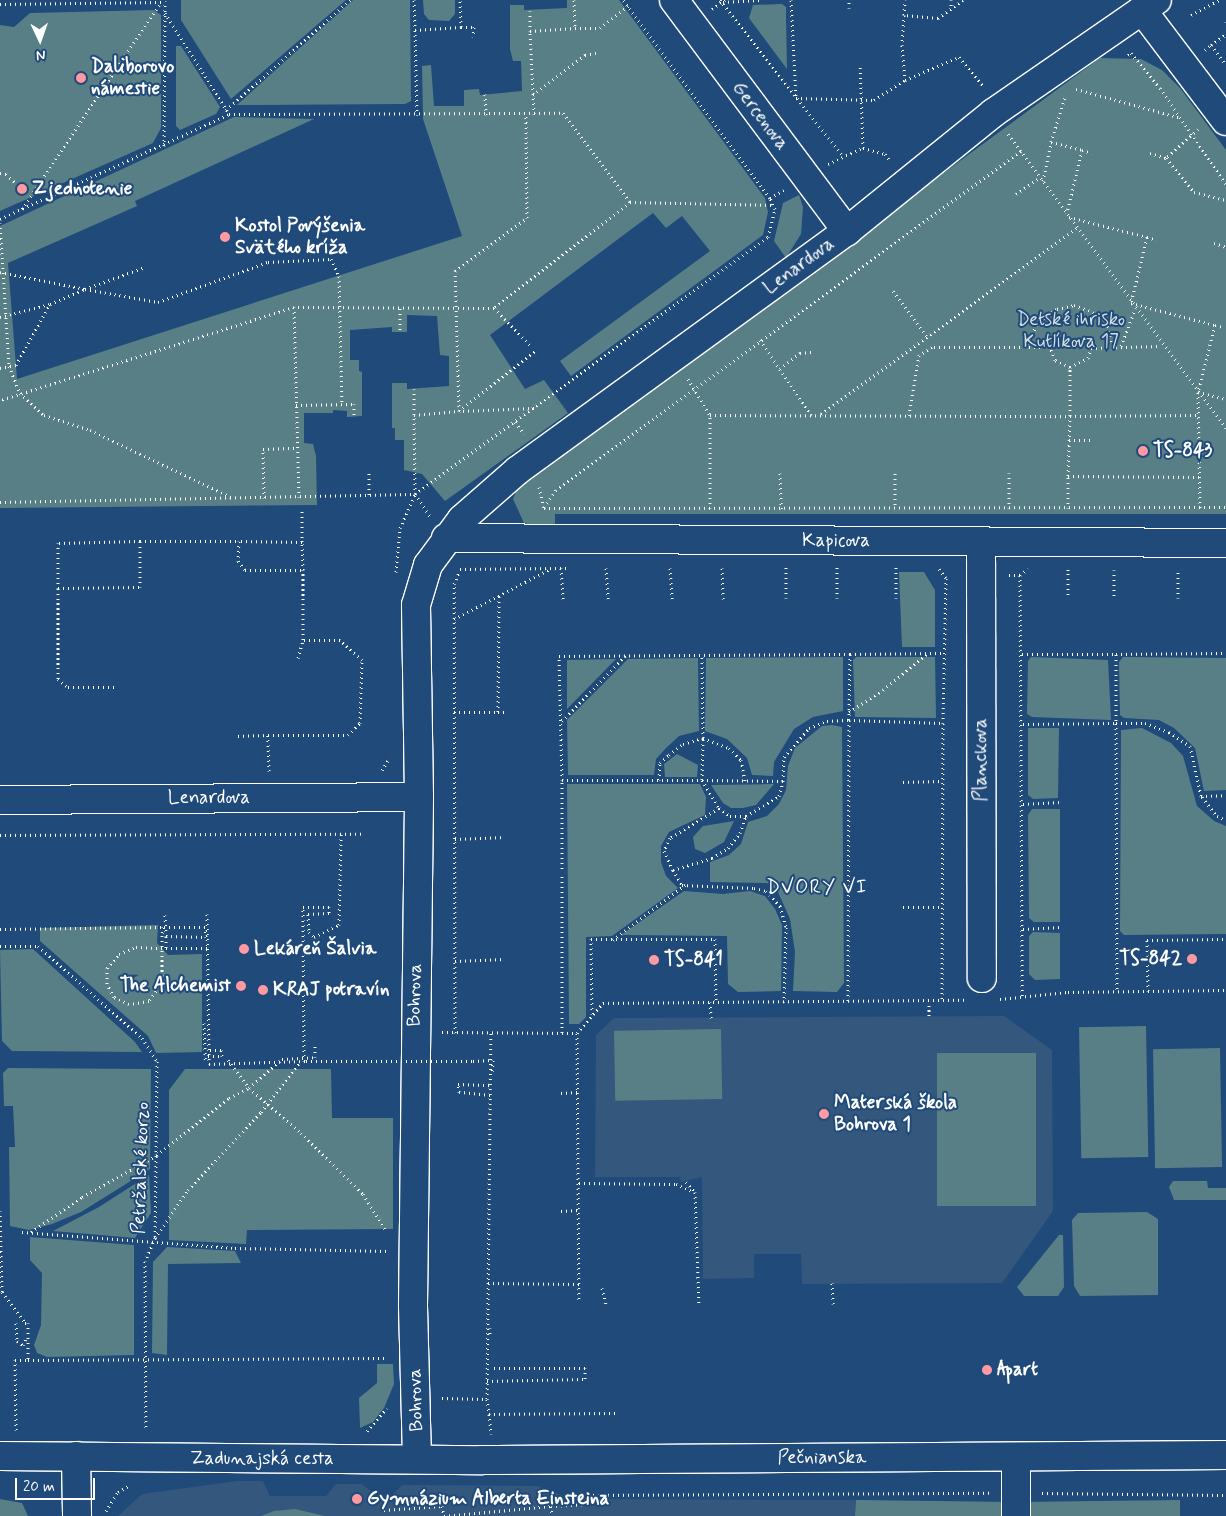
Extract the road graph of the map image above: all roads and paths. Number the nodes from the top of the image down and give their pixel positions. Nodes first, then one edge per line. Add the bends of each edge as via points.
1 (350, 0) edge
2 (414, 0) edge
3 (460, 0) edge
4 (574, 0) edge
5 (623, 0) edge
6 (674, 0) edge
7 (760, 0) edge
8 (791, 0) edge
9 (849, 0) edge
10 (905, 0) edge
11 (951, 0) edge
12 (963, 0) edge
13 (1219, 0) edge
14 (164, 1) edge
15 (722, 1) edge
16 (0, 4) edge
17 (1150, 5) edge
18 (628, 6) junction
19 (848, 8) dead end
20 (951, 9) junction
21 (530, 10) dead end
22 (165, 13) junction
23 (904, 15) junction
24 (1191, 15) dead end
25 (461, 28) junction
26 (575, 28) junction
27 (415, 30) junction
28 (530, 31) junction
29 (1226, 34) edge
30 (474, 37) dead end
31 (1212, 45) dead end
32 (600, 52) dead end
33 (1123, 58) dead end
34 (860, 64) dead end
35 (905, 80) junction
36 (1083, 84) dead end
37 (1075, 89) junction
38 (485, 94) dead end
39 (533, 95) junction
40 (1066, 95) junction
41 (796, 98) junction
42 (861, 100) junction
43 (1058, 101) dead end
44 (226, 110) junction
45 (229, 114) junction
46 (534, 114) junction
47 (417, 115) junction
48 (486, 115) junction
49 (526, 115) junction
50 (1179, 117) junction
51 (1223, 117) edge
52 (1005, 121) junction
53 (1190, 135) junction
54 (1051, 142) junction
55 (164, 146) junction
56 (1021, 150) junction
57 (1082, 150) junction
58 (1092, 152) dead end
59 (842, 154) junction
60 (1150, 154) dead end
61 (1166, 158) junction
62 (0, 173) edge
63 (1040, 176) junction
64 (806, 178) junction
65 (1043, 181) junction
66 (1226, 184) edge
67 (22, 189) dead end
68 (1016, 194) dead end
69 (770, 198) junction
70 (1226, 200) edge
71 (630, 202) junction
72 (773, 205) junction
73 (22, 210) junction
74 (1068, 215) junction
75 (0, 218) edge
76 (0, 223) edge
77 (1077, 228) junction
78 (847, 231) junction
79 (1147, 237) junction
80 (1157, 240) dead end
81 (1214, 243) dead end
82 (1226, 247) edge
83 (145, 267) dead end
84 (1, 272) edge
85 (85, 289) junction
86 (893, 291) dead end
87 (1131, 303) junction
88 (50, 304) junction
89 (294, 307) junction
90 (340, 308) junction
91 (400, 308) junction
92 (456, 308) junction
93 (494, 308) junction
94 (1136, 309) junction
95 (6, 316) junction
96 (0, 317) edge
97 (1215, 325) junction
98 (1222, 327) dead end
99 (400, 332) dead end
100 (927, 337) junction
101 (760, 340) junction
102 (919, 343) junction
103 (530, 345) dead end
104 (1162, 346) junction
105 (1112, 347) junction
106 (1121, 347) junction
107 (1024, 348) junction
108 (925, 350) junction
109 (535, 351) dead end
110 (811, 352) dead end
111 (673, 358) junction
112 (9, 366) junction
113 (1070, 367) junction
114 (0, 368) edge
115 (780, 369) junction
116 (695, 388) junction
117 (414, 389) dead end
118 (1198, 392) junction
119 (20, 394) junction
120 (0, 400) edge
121 (1226, 400) edge
122 (342, 404) junction
123 (296, 405) junction
124 (535, 408) junction
125 (459, 411) junction
126 (414, 415) junction
127 (710, 415) junction
128 (811, 415) junction
129 (820, 415) junction
130 (909, 415) junction
131 (1198, 415) junction
132 (1070, 416) junction
133 (354, 417) dead end
134 (1226, 428) edge
135 (1069, 440) junction
136 (1090, 440) dead end
137 (297, 448) junction
138 (369, 473) dead end
139 (780, 473) dead end
140 (895, 473) dead end
141 (1009, 473) dead end
142 (1068, 476) junction
143 (1198, 478) junction
144 (415, 494) junction
145 (369, 495) junction
146 (298, 497) junction
147 (234, 498) junction
148 (264, 498) junction
149 (0, 502) edge
150 (1226, 507) edge
151 (710, 508) junction
152 (895, 508) junction
153 (1009, 508) junction
154 (1068, 508) junction
155 (1200, 508) junction
156 (780, 509) junction
157 (302, 510) dead end
158 (446, 538) junction
159 (140, 541) junction
160 (239, 541) junction
161 (302, 542) junction
162 (981, 542) junction
163 (1226, 543) edge
164 (896, 566) dead end
165 (1068, 566) dead end
166 (1114, 566) dead end
167 (786, 567) dead end
168 (837, 567) dead end
169 (1178, 567) dead end
170 (561, 568) dead end
171 (606, 568) dead end
172 (670, 568) dead end
173 (722, 568) dead end
174 (460, 569) dead end
175 (550, 569) dead end
176 (303, 570) junction
177 (1020, 575) dead end
178 (395, 577) dead end
179 (946, 578) dead end
180 (58, 588) junction
181 (499, 595) junction
182 (786, 598) dead end
183 (837, 598) dead end
184 (896, 598) dead end
185 (1068, 598) dead end
186 (1114, 598) dead end
187 (1178, 598) dead end
188 (608, 599) dead end
189 (672, 599) dead end
190 (723, 599) dead end
191 (562, 600) dead end
192 (454, 619) junction
193 (303, 640) junction
194 (928, 653) junction
195 (945, 653) junction
196 (1226, 653) edge
197 (702, 654) junction
198 (850, 654) junction
199 (1022, 654) junction
200 (1116, 654) junction
201 (626, 655) junction
202 (298, 658) dead end
203 (118, 687) dead end
204 (454, 712) junction
205 (498, 712) junction
206 (505, 712) dead end
207 (849, 712) junction
208 (849, 720) junction
209 (562, 721) junction
210 (943, 723) junction
211 (1116, 723) junction
212 (1022, 724) junction
213 (268, 735) junction
214 (238, 736) dead end
215 (703, 738) junction
216 (393, 750) dead end
217 (379, 773) dead end
218 (269, 776) dead end
219 (562, 780) junction
220 (659, 780) junction
221 (702, 780) junction
222 (745, 781) junction
223 (783, 781) junction
224 (943, 781) junction
225 (903, 782) dead end
226 (1226, 795) edge
227 (1201, 796) junction
228 (419, 797) junction
229 (0, 800) edge
230 (1061, 802) dead end
231 (1023, 804) junction
232 (719, 808) junction
233 (746, 816) junction
234 (1226, 820) edge
235 (341, 834) junction
236 (361, 834) dead end
237 (0, 835) edge
238 (505, 837) dead end
239 (455, 838) junction
240 (673, 870) junction
241 (686, 885) junction
242 (903, 907) dead end
243 (943, 907) junction
244 (207, 914) dead end
245 (165, 915) dead end
246 (163, 927) junction
247 (1062, 927) dead end
248 (0, 929) edge
249 (1023, 929) junction
250 (166, 936) junction
251 (1226, 939) edge
252 (613, 940) junction
253 (0, 946) edge
254 (166, 948) junction
255 (208, 948) junction
256 (505, 960) dead end
257 (455, 961) junction
258 (982, 989) junction
259 (1226, 990) edge
260 (1148, 991) junction
261 (1117, 992) junction
262 (1022, 997) junction
263 (942, 1000) junction
264 (848, 1001) junction
265 (710, 1002) junction
266 (716, 1002) junction
267 (784, 1002) junction
268 (929, 1005) dead end
269 (592, 1016) junction
270 (929, 1016) dead end
271 (711, 1018) dead end
272 (204, 1023) dead end
273 (414, 1032) junction
274 (455, 1032) junction
275 (562, 1033) junction
276 (577, 1033) junction
277 (315, 1043) dead end
278 (209, 1050) junction
279 (228, 1060) dead end
280 (304, 1061) junction
281 (492, 1085) junction
282 (249, 1088) junction
283 (578, 1092) junction
284 (561, 1093) dead end
285 (490, 1095) dead end
286 (268, 1105) junction
287 (157, 1155) junction
288 (686, 1182) dead end
289 (579, 1183) junction
290 (695, 1192) junction
291 (579, 1210) junction
292 (0, 1211) edge
293 (561, 1211) dead end
294 (22, 1232) dead end
295 (31, 1232) junction
296 (390, 1235) dead end
297 (155, 1238) junction
298 (153, 1244) junction
299 (395, 1251) dead end
300 (581, 1284) junction
301 (832, 1284) dead end
302 (489, 1285) junction
303 (602, 1288) dead end
304 (579, 1301) dead end
305 (606, 1304) dead end
306 (699, 1304) dead end
307 (833, 1304) dead end
308 (16, 1323) dead end
309 (25, 1323) junction
310 (490, 1337) dead end
311 (396, 1358) dead end
312 (145, 1359) junction
313 (28, 1360) junction
314 (490, 1368) dead end
315 (487, 1381) dead end
316 (487, 1400) dead end
317 (619, 1412) dead end
318 (8, 1447) edge
319 (1226, 1455) edge
320 (76, 1456) junction
321 (1016, 1458) junction
322 (146, 1459) junction
323 (418, 1459) junction
324 (1226, 1495) edge
325 (583, 1496) dead end
326 (584, 1504) dead end
327 (1016, 1505) edge
328 (551, 1506) junction
329 (384, 1510) dead end
330 (77, 1516) edge
331 (104, 1516) edge
332 (552, 1516) edge

1 - 44 path
2 - 27 path
3 - 25 path
4 - 26 path
5 - 18 path
6 - 64 street, Gercenova
7 - 15 path
8 - 41 path
9 - 19 path
10 - 23 path
11 - 20 path
12 - 20 path
13 - 24 path
14 - 16 path
14 - 22 path
14 - 73 path
15 - 41 path
17 - 51 street
17 - 52 street, Lenardova
18 - 26 path via 600,28
18 - 69 path
20 - 23 path via 938,18
21 - 28 path
22 - 44 path
22 - 55 path
23 - 35 path
25 - 27 path
25 - 30 path via 474,27
26 - 28 path
27 - 47 path
28 - 39 path
29 - 31 path
32 - 39 path via 585,56
33 - 50 path via 1131,54
34 - 42 path
35 - 42 path via 874,100
35 - 52 path via 959,57
36 - 37 path
37 - 40 path
37 - 50 path
38 - 48 path
39 - 46 path
40 - 43 path
40 - 54 path
41 - 42 path
41 - 59 path
42 - 59 path via 863,148
44 - 45 path
45 - 47 path
45 - 55 path
46 - 49 path
46 - 71 path via 562,113
47 - 48 path
48 - 49 path
49 - 92 path via 527,218 455,271
50 - 53 path
51 - 53 path
52 - 56 path
52 - 78 street, Lenardova
53 - 61 path
53 - 66 path
54 - 57 path
54 - 65 path
55 - 73 path
56 - 63 path
56 - 101 path
57 - 58 path
57 - 74 path
59 - 64 path
60 - 61 path
61 - 70 path via 1194,192
62 - 67 path via 6,174
63 - 65 path
63 - 68 path
64 - 69 path
64 - 78 street, Gercenova
65 - 74 path
69 - 72 path
71 - 72 path
71 - 93 path
72 - 124 path via 768,237
73 - 75 path
74 - 77 path
74 - 79 path
76 - 84 path
77 - 87 path
77 - 100 path
78 - 111 street, Lenardova
79 - 80 path
79 - 87 path
81 - 82 path
83 - 85 path
84 - 85 path
84 - 95 path
85 - 88 path
85 - 90 path via 158,302 268,262 331,259 339,276
86 - 100 path
87 - 94 path
87 - 97 path
88 - 95 path
88 - 112 path via 16,365
89 - 90 path
89 - 119 path
89 - 123 path
90 - 91 path
90 - 122 path
91 - 92 path
91 - 99 path
92 - 93 path
92 - 125 path
93 - 103 path
94 - 104 path
94 - 106 path
95 - 96 path
95 - 112 path
97 - 98 path
97 - 118 path
100 - 102 path
101 - 115 path
101 - 116 path
102 - 108 path
102 - 129 path
104 - 106 path
104 - 118 path
105 - 106 path
105 - 107 path via 1108,326 1093,312 1074,304 1057,308 1039,321
105 - 113 path via 1091,348 1088,358
107 - 108 path
107 - 113 path via 1050,348 1055,360
108 - 130 path via 919,355
109 - 125 path
110 - 115 path via 800,352
111 - 116 path
111 - 158 street, Lenardova via 518,470 462,519
112 - 114 path
112 - 119 path
113 - 132 path
115 - 128 path
116 - 127 path
116 - 151 path via 556,490 544,508
117 - 126 path
118 - 121 path
118 - 131 path
118 - 134 path
119 - 120 path
119 - 147 path via 44,415 90,430
122 - 123 path
122 - 133 path via 354,404
123 - 137 path
124 - 125 path
124 - 144 path
125 - 126 path
126 - 144 path
127 - 128 path
127 - 151 path
128 - 129 path
129 - 130 path
130 - 132 path
131 - 132 path
131 - 143 path
132 - 135 path
135 - 136 path
135 - 142 path
137 - 146 path
137 - 148 path via 263,449
138 - 145 path
139 - 156 path
140 - 152 path
141 - 153 path
142 - 143 path
142 - 154 path
143 - 155 path
144 - 145 path
144 - 158 path
144 - 178 path via 400,528
145 - 146 path
146 - 148 path
147 - 148 path
147 - 149 path
150 - 155 path
151 - 156 path
152 - 153 path
152 - 156 path
153 - 154 path
154 - 155 path
157 - 161 path
158 - 162 street, Kapicova
158 - 228 street, Bohrova via 428,565 416,605
159 - 160 path
159 - 180 path via 140,587
159 - 180 path via 58,542
160 - 161 path
160 - 176 path via 238,561 245,570
161 - 176 path
162 - 163 street, Kapicova
162 - 258 street, Planckova
164 - 184 path
165 - 185 path
166 - 186 path
167 - 182 path
168 - 183 path
169 - 187 path
170 - 191 path
171 - 188 path
172 - 189 path
173 - 190 path
174 - 192 path via 454,584
175 - 181 path
176 - 193 path
177 - 199 path
179 - 195 path
180 - 203 path via 58,679 68,687
181 - 192 path
181 - 205 path
192 - 204 path
193 - 202 path
193 - 213 path via 340,640 362,660 360,723 348,735
194 - 195 path
194 - 198 path
194 - 207 path via 884,690
195 - 210 path
196 - 200 path
197 - 198 path
197 - 201 path
197 - 215 path
198 - 207 path
199 - 200 path
199 - 212 path
200 - 211 path
201 - 209 path
201 - 209 path via 559,656
204 - 205 path
204 - 239 path
205 - 206 path
207 - 208 path
208 - 210 path
208 - 223 path via 827,721 809,728 784,757
208 - 264 path
209 - 219 path
210 - 224 path
211 - 212 path
211 - 227 path via 1145,723 1169,732 1190,746
211 - 261 path
212 - 231 path
213 - 214 path
213 - 218 path
215 - 220 path via 682,744 668,755 660,763
215 - 221 path
215 - 222 path via 729,748 741,760
216 - 217 path
219 - 220 path
219 - 275 path
220 - 221 path
221 - 222 path
221 - 232 path
222 - 223 path
223 - 233 path via 779,796
224 - 225 path
224 - 243 path
226 - 227 path
227 - 234 path via 1217,816
228 - 229 street, Lenardova
228 - 273 street, Bohrova
230 - 231 path
231 - 249 path
232 - 233 path via 730,816
232 - 240 path via 670,838 664,852
233 - 240 path via 740,833 728,848 712,858
235 - 236 path
235 - 237 path
235 - 280 path via 339,925 314,937 308,932 308,914 329,913 329,907 303,907
238 - 239 path
239 - 257 path
240 - 241 path via 682,885
241 - 252 path
241 - 267 path via 754,888 766,891 780,906 786,927
242 - 243 path
243 - 263 path
244 - 255 path
245 - 250 path
246 - 248 path
246 - 250 path via 205,927 206,937
246 - 254 path via 162,935 162,945 162,954 162,964 162,983 149,1001 129,1004 114,997 107,984 107,968 119,954 136,947 156,948 161,948
247 - 249 path
249 - 262 path
250 - 254 path
251 - 260 path via 1148,940
252 - 266 path via 715,939
252 - 269 path via 591,940
253 - 287 path, Petržalské korzo via 38,946 142,1038 157,1062
254 - 255 path
255 - 278 path
256 - 257 path
257 - 274 path
258 - 262 path
258 - 263 path
259 - 260 path
260 - 261 path
261 - 262 path
263 - 264 path
264 - 267 path
265 - 266 path
265 - 269 path via 603,1003
265 - 271 path
266 - 267 path
268 - 270 path
269 - 276 path
272 - 278 path via 205,1058 222,1056 221,1050
273 - 274 path
273 - 323 street, Bohrova via 413,1305
274 - 275 path
275 - 276 path
276 - 283 path
277 - 282 path via 315,1057 282,1059
278 - 280 path via 209,1064
279 - 282 path
280 - 281 path, bridge via 493,1060
280 - 286 path
281 - 285 path via 458,1084 459,1092
281 - 302 path
282 - 286 path
282 - 287 path via 229,1098
283 - 284 path
283 - 289 path
286 - 296 path via 363,1194
286 - 297 path via 188,1190
287 - 295 path via 82,1197
287 - 297 path, Petržalské korzo
288 - 290 path
289 - 290 path via 676,1184
289 - 291 path
290 - 306 path
291 - 293 path
291 - 300 path
292 - 309 path via 2,1292
294 - 295 path
295 - 298 path
297 - 298 path, Petržalské korzo
298 - 299 path
298 - 312 path, Petržalské korzo via 145,1261
300 - 302 path
300 - 304 path
301 - 307 path
302 - 310 path
303 - 305 path
308 - 309 path via 17,1341 23,1345 26,1341
309 - 313 path via 28,1323
311 - 312 path
312 - 313 path
312 - 322 path, Petržalské korzo
313 - 318 path via 15,1360
314 - 315 path via 585,1368 585,1379
316 - 317 path via 489,1414
318 - 320 street, Zadunajská cesta
319 - 321 street, Pečnianska
320 - 322 street, Zadunajská cesta
320 - 330 street
321 - 323 street, Pečnianska
321 - 327 street
322 - 323 street, Zadunajská cesta
322 - 331 path, Petržalské korzo via 146,1478 118,1492 109,1502
324 - 327 path
325 - 327 path
326 - 328 path
328 - 329 path via 444,1516 442,1506
328 - 332 path

